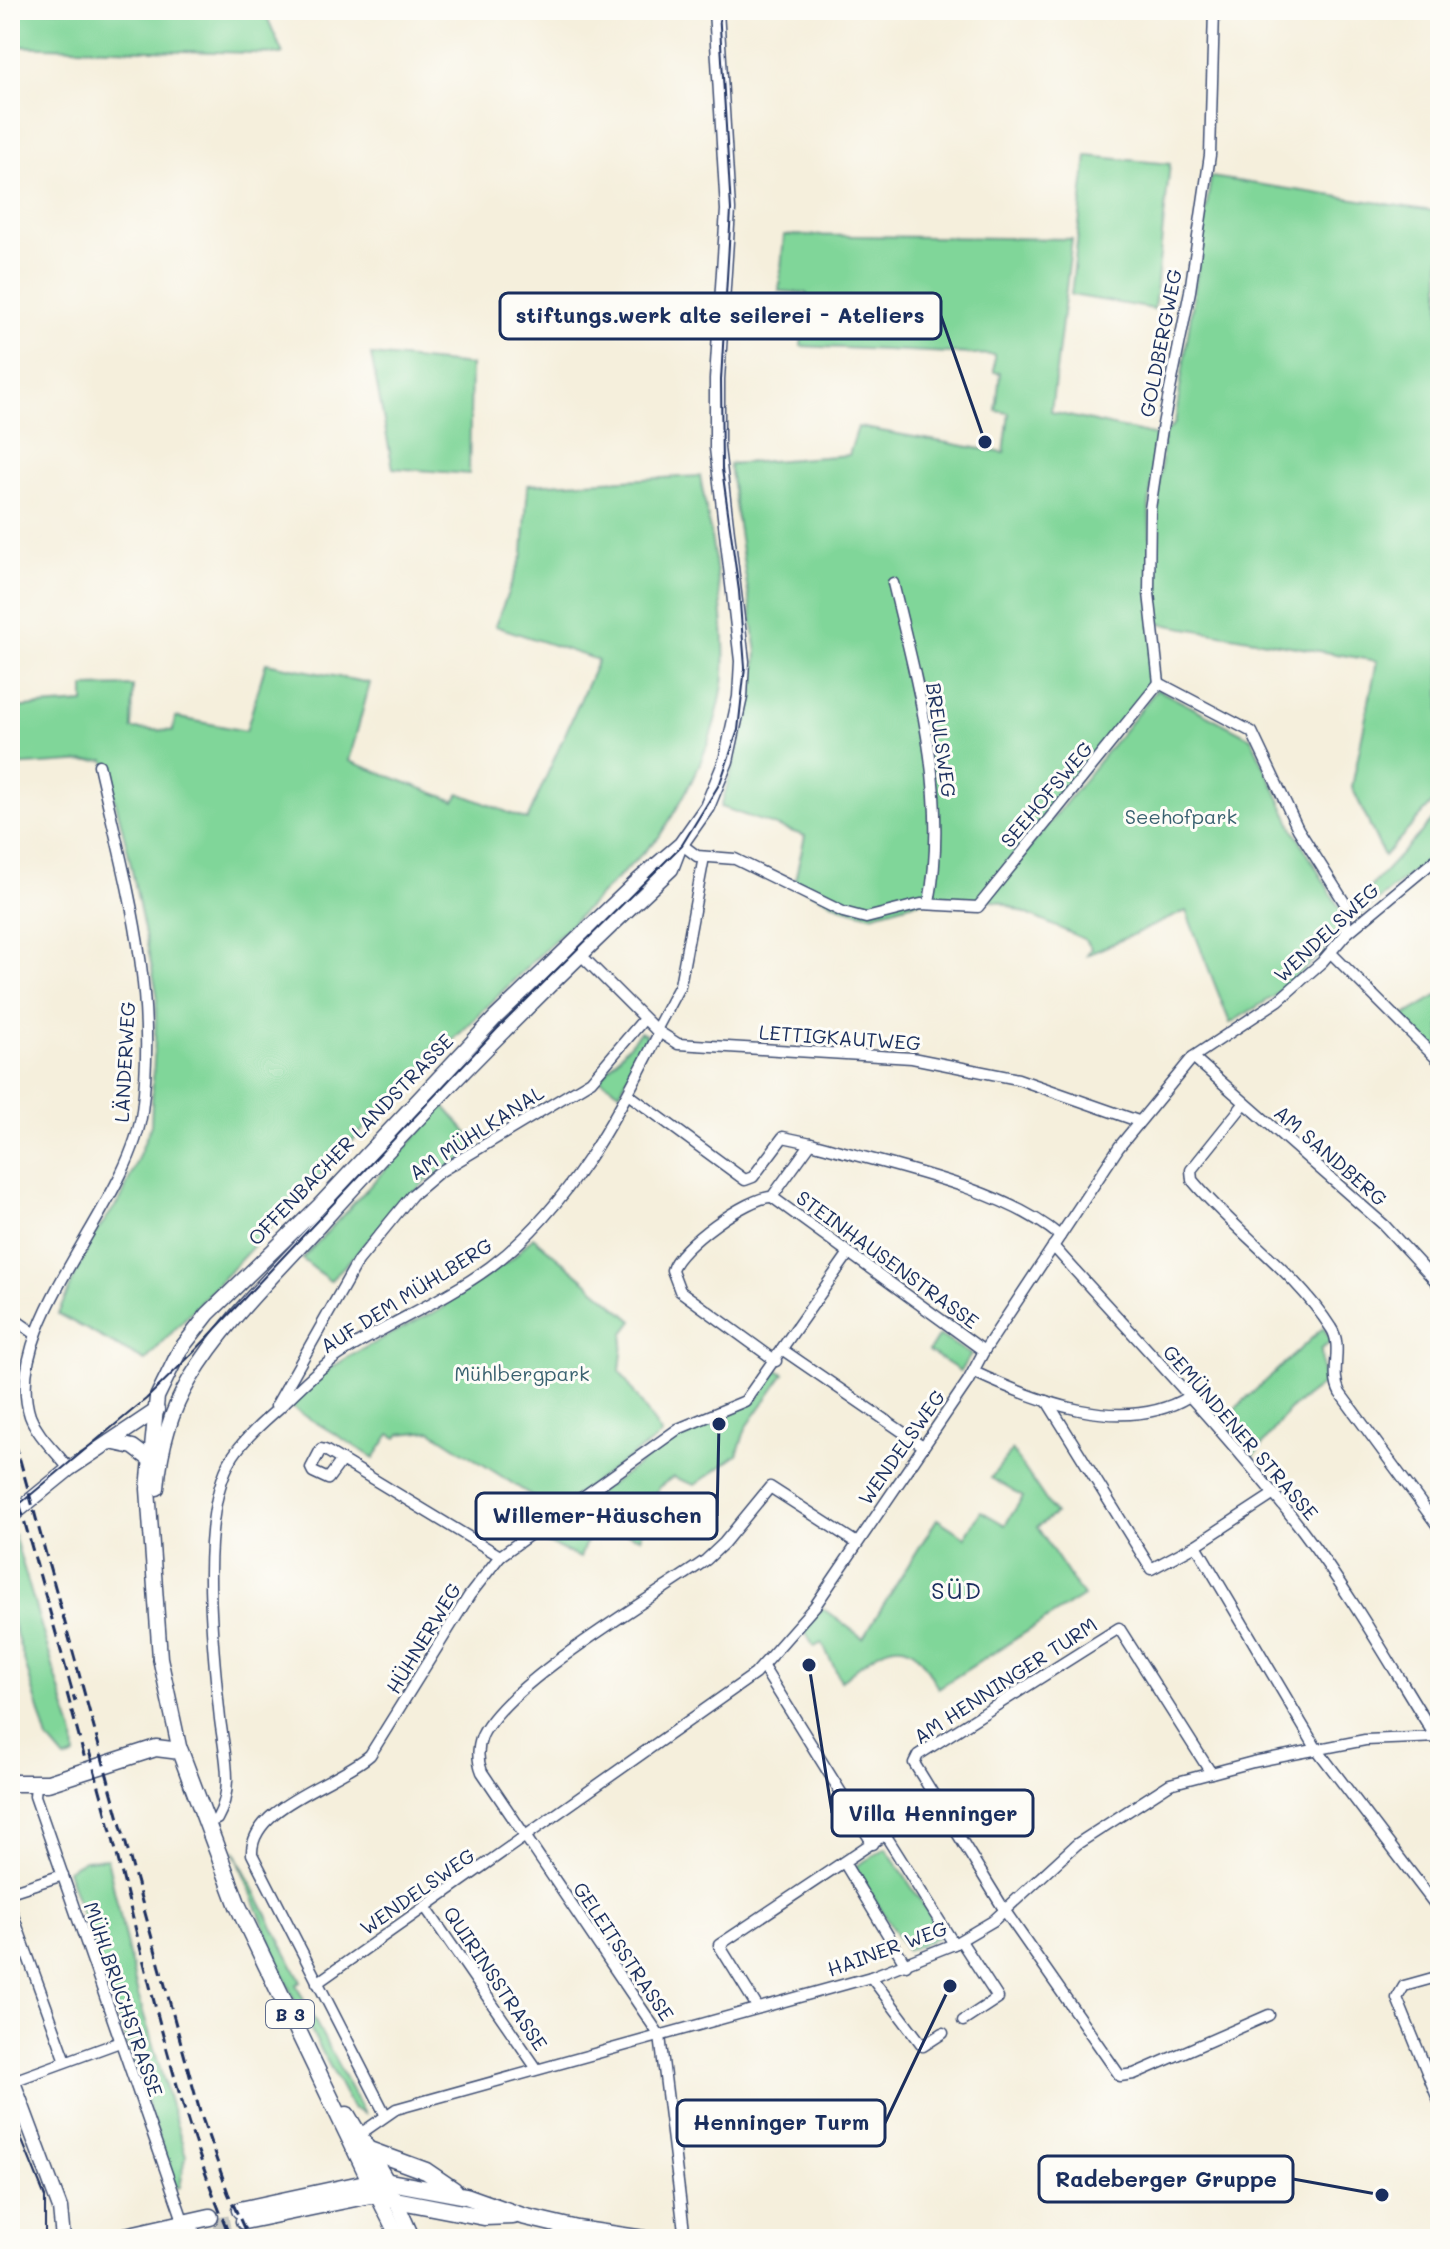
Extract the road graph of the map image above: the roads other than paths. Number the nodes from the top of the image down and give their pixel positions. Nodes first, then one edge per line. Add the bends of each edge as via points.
1 (716, 10) edge
2 (1214, 10) edge
3 (893, 583) dead end
4 (1159, 683) junction
5 (99, 765) dead end
6 (681, 844) junction
7 (1440, 856) edge
8 (704, 857) junction
9 (929, 903) junction
10 (1346, 934) junction
11 (576, 949) junction
12 (1331, 953) junction
13 (644, 1019) junction
14 (657, 1032) junction
15 (1193, 1057) junction
16 (1440, 1062) edge
17 (628, 1094) junction
18 (1244, 1104) junction
19 (1138, 1121) junction
20 (811, 1143) junction
21 (772, 1197) junction
22 (1060, 1236) junction
23 (276, 1246) junction
24 (1053, 1246) junction
25 (849, 1253) junction
26 (288, 1259) junction
27 (1440, 1286) edge
28 (10, 1316) edge
29 (34, 1333) junction
30 (783, 1350) junction
31 (984, 1351) junction
32 (776, 1361) junction
33 (974, 1372) junction
34 (183, 1392) junction
35 (1188, 1397) junction
36 (1047, 1401) junction
37 (154, 1412) junction
38 (271, 1415) junction
39 (110, 1442) junction
40 (923, 1446) junction
41 (149, 1459) junction
42 (342, 1460) dead end
43 (69, 1469) junction
44 (1274, 1494) junction
45 (152, 1515) junction
46 (10, 1517) edge
47 (1440, 1529) edge
48 (857, 1543) junction
49 (1196, 1545) junction
50 (500, 1556) junction
51 (763, 1667) junction
52 (173, 1721) junction
53 (1438, 1736) edge
54 (156, 1748) junction
55 (1316, 1748) junction
56 (180, 1751) junction
57 (1211, 1773) junction
58 (10, 1783) edge
59 (36, 1786) junction
60 (935, 1801) junction
61 (205, 1824) junction
62 (525, 1836) junction
63 (886, 1836) junction
64 (873, 1844) junction
65 (845, 1864) junction
66 (63, 1875) junction
67 (10, 1892) edge
68 (10, 1907) edge
69 (426, 1908) junction
70 (1005, 1911) junction
71 (1440, 1911) edge
72 (957, 1942) junction
73 (906, 1965) junction
74 (1440, 1976) edge
75 (871, 1977) junction
76 (317, 1983) junction
77 (758, 2008) junction
78 (1269, 2015) dead end
79 (963, 2021) dead end
80 (943, 2033) dead end
81 (660, 2036) junction
82 (120, 2042) junction
83 (66, 2061) junction
84 (537, 2069) junction
85 (319, 2074) junction
86 (12, 2077) edge
87 (1440, 2104) edge
88 (385, 2114) junction
89 (360, 2134) junction
90 (369, 2150) junction
91 (378, 2185) junction
92 (466, 2196) junction
93 (395, 2199) junction
94 (431, 2207) junction
95 (242, 2216) tunnel mouth
96 (522, 2216) junction
97 (212, 2222) tunnel mouth
98 (190, 2231) edge
99 (63, 2239) edge
100 (112, 2239) edge
101 (157, 2239) edge
102 (399, 2239) edge
103 (414, 2239) edge
104 (434, 2239) edge
105 (442, 2239) edge
106 (644, 2239) edge
107 (685, 2239) edge

1 - 6 main road, OFFENBACHER LANDSTRASSE via 728,210 717,448 742,685 720,778
2 - 4 street, GOLDBERGWEG via 1210,155 1150,509 1149,593
3 - 9 street, BREULSWEG via 915,674 932,782 936,858
4 - 9 street, SEEHOFSWEG via 984,903 973,908
4 - 10 street via 1252,732 1298,829 1346,905
5 - 29 street, LÄNDERWEG via 145,977 142,1113 121,1178
6 - 8 street
6 - 11 main road, OFFENBACHER LANDSTRASSE
7 - 10 street, WENDELSWEG
8 - 9 street via 735,859 866,918
8 - 14 street, AUF DEM MÜHLBERG via 680,985
10 - 12 street, WENDELSWEG
11 - 13 street, LETTIGKAUTWEG
11 - 23 main road, OFFENBACHER LANDSTRASSE
11 - 26 main road, OFFENBACHER LANDSTRASSE
12 - 15 street, WENDELSWEG via 1279,1000
12 - 16 street
13 - 14 street, LETTIGKAUTWEG
13 - 38 street, AM MÜHLKANAL via 591,1081 438,1173 412,1195 358,1261
14 - 17 street, AUF DEM MÜHLBERG
14 - 19 street, LETTIGKAUTWEG via 693,1047 873,1054 944,1063 1018,1079
15 - 18 street, AM SANDBERG
15 - 19 street, WENDELSWEG
17 - 20 street via 747,1180 783,1137
17 - 38 street, AUF DEM MÜHLBERG via 564,1190 511,1250 472,1279 332,1360
18 - 27 street, AM SANDBERG via 1384,1225
18 - 47 street via 1191,1170 1192,1180 1275,1261 1331,1327 1340,1393
19 - 22 street, WENDELSWEG
20 - 21 street
20 - 22 street via 958,1186 1036,1219
21 - 25 street, STEINHAUSENSTRASSE
21 - 32 street via 755,1199 688,1247 672,1270 680,1291
22 - 24 street, WENDELSWEG
23 - 26 main road via 286,1250
23 - 37 main road, OFFENBACHER LANDSTRASSE via 193,1332 162,1385
24 - 31 street, WENDELSWEG
24 - 35 street, GEMÜNDENER STRASSE
25 - 30 street, HÜHNERWEG
25 - 31 street, STEINHAUSENSTRASSE
26 - 34 main road, OFFENBACHER LANDSTRASSE via 203,1358
28 - 29 street
29 - 43 street, LÄNDERWEG via 25,1398 37,1431
30 - 32 street, HÜHNERWEG
30 - 40 street
31 - 33 street, WENDELSWEG
32 - 50 street, HÜHNERWEG via 745,1401 678,1429
33 - 36 street
33 - 40 street, WENDELSWEG
34 - 37 main road
34 - 45 main road, OFFENBACHER LANDSTRASSE via 161,1453
35 - 36 street via 1146,1412 1085,1410
35 - 44 street, GEMÜNDENER STRASSE
36 - 49 street via 1151,1569
37 - 39 main road
37 - 41 main road, OFFENBACHER LANDSTRASSE
38 - 61 street, AUF DEM MÜHLBERG via 233,1457 214,1509 210,1619 228,1787 217,1819
39 - 41 main road via 133,1447
39 - 43 main road
40 - 48 street, WENDELSWEG
41 - 45 main road, OFFENBACHER LANDSTRASSE
42 - 50 street
43 - 46 main road
44 - 49 street
44 - 53 street, GEMÜNDENER STRASSE via 1347,1593
45 - 52 main road, OFFENBACHER LANDSTRASSE via 160,1658
48 - 51 street, WENDELSWEG via 809,1614
48 - 62 street, GELEITSSTRASSE via 770,1487 706,1560 571,1652 503,1708 481,1738 478,1762
49 - 55 street
50 - 76 street, HÜHNERWEG via 458,1612 370,1755 269,1815 253,1835 252,1854
51 - 62 street, WENDELSWEG
51 - 64 street
52 - 54 main road
52 - 56 main road, OFFENBACHER LANDSTRASSE
53 - 55 street, HAINER WEG
54 - 56 main road
54 - 59 main road
55 - 57 street, HAINER WEG
55 - 71 street
56 - 61 main road, OFFENBACHER LANDSTRASSE / B 3
57 - 60 street, AM HENNINGER TURM via 1119,1628 918,1755 915,1767
57 - 70 street, HAINER WEG via 1170,1784 1111,1819 1055,1862
58 - 59 main road
59 - 66 street, MÜHLBRUCHSTRASSE
60 - 63 street
60 - 70 street, AM HENNINGER TURM
61 - 85 main road, OFFENBACHER LANDSTRASSE / B 3
62 - 69 street, WENDELSWEG
62 - 81 street, GELEITSSTRASSE
63 - 64 street
63 - 72 street
64 - 65 street
65 - 73 street
65 - 77 street via 719,1945
66 - 67 street
66 - 82 street, MÜHLBRUCHSTRASSE
68 - 83 street
69 - 76 street, WENDELSWEG
69 - 84 street, QUIRINSSTRASSE
70 - 72 street, HAINER WEG
70 - 78 street, AM HENNINGER TURM via 1122,2077
72 - 73 street, HAINER WEG
72 - 79 street via 998,1998
73 - 75 street, HAINER WEG
74 - 87 street via 1404,1986 1397,1998
75 - 77 street, HAINER WEG
75 - 80 street via 923,2046
76 - 88 street, HÜHNERWEG
77 - 81 street, HAINER WEG
81 - 84 street, HAINER WEG
81 - 107 street, GELEITSSTRASSE
82 - 83 street
82 - 98 street, MÜHLBRUCHSTRASSE
83 - 86 street
84 - 88 street, HAINER WEG
85 - 89 main road, OFFENBACHER LANDSTRASSE / B 3
85 - 91 main road, OFFENBACHER LANDSTRASSE / B 3
86 - 99 main road via 60,2208
88 - 89 street, HAINER WEG
89 - 90 main road, OFFENBACHER LANDSTRASSE / B 3
90 - 91 main road, OFFENBACHER LANDSTRASSE / B 3
90 - 92 main road via 426,2171
91 - 92 main road
91 - 93 main road, OFFENBACHER LANDSTRASSE / B 3
91 - 95 main road
91 - 102 main road
92 - 96 main road
93 - 94 main road
93 - 103 main road
94 - 96 main road via 484,2217
94 - 103 main road via 416,2221
96 - 106 main road
97 - 98 main road
98 - 100 main road
98 - 101 main road
104 - 105 street

